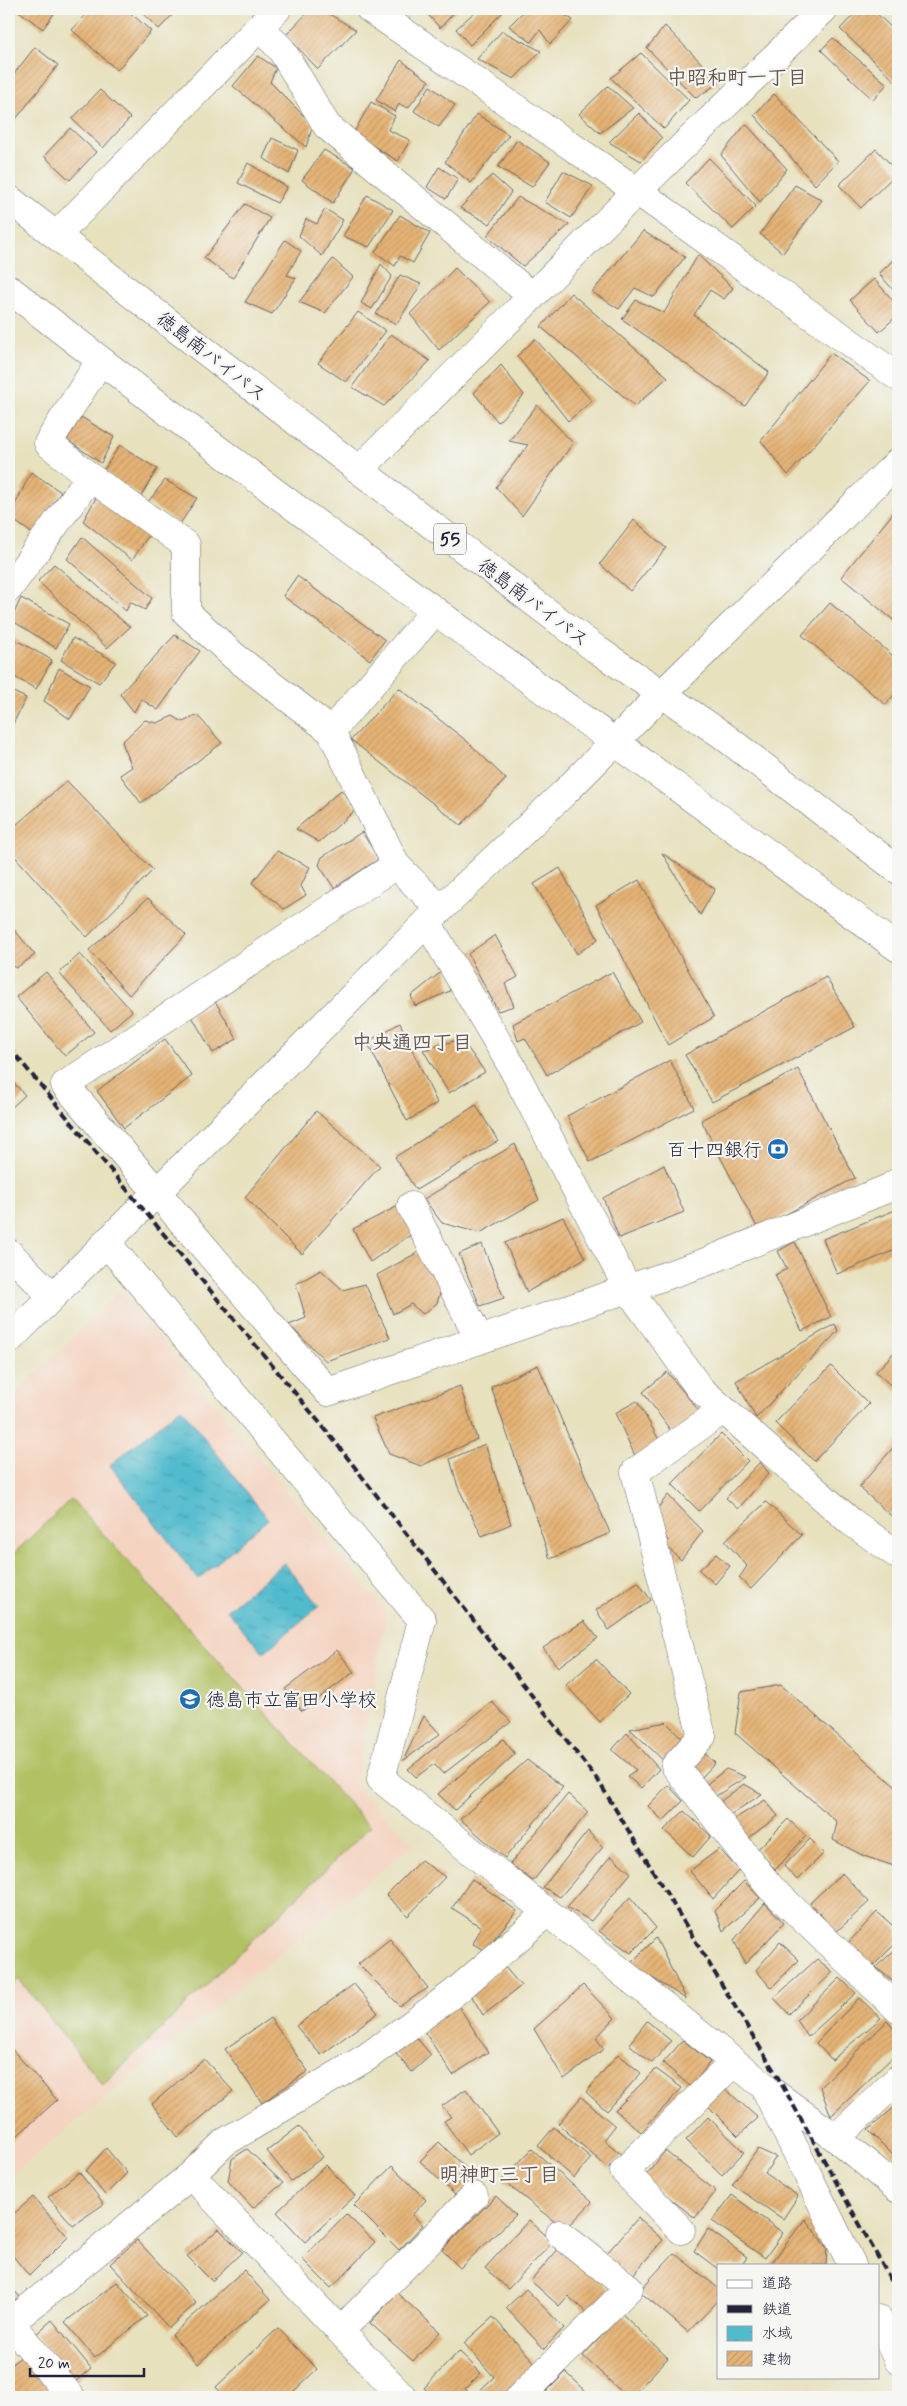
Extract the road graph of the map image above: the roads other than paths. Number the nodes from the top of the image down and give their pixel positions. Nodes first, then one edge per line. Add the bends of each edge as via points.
1 (370, 9) edge
2 (824, 9) edge
3 (268, 18) edge
4 (637, 191) junction
5 (9, 199) edge
6 (57, 235) junction
7 (9, 289) edge
8 (532, 296) junction
9 (100, 361) junction
10 (898, 377) edge
11 (898, 462) edge
12 (359, 470) junction
13 (90, 478) junction
14 (9, 588) edge
15 (434, 612) junction
16 (662, 694) junction
17 (331, 731) junction
18 (615, 742) junction
19 (396, 865) junction
20 (897, 866) edge
21 (434, 916) junction
22 (898, 948) edge
23 (898, 1182) edge
24 (157, 1191) junction
25 (411, 1206) dead end
26 (106, 1242) junction
27 (9, 1253) edge
28 (628, 1289) junction
29 (52, 1296) junction
30 (9, 1340) edge
31 (480, 1340) junction
32 (723, 1410) junction
33 (898, 1555) edge
34 (545, 1912) junction
35 (898, 2009) edge
36 (734, 2062) junction
37 (898, 2079) edge
38 (764, 2086) junction
39 (836, 2138) junction
40 (191, 2175) junction
41 (898, 2189) edge
42 (474, 2196) dead end
43 (681, 2230) dead end
44 (560, 2234) dead end
45 (852, 2264) edge
46 (880, 2323) edge
47 (9, 2324) edge
48 (340, 2331) junction
49 (898, 2360) edge
50 (70, 2397) edge
51 (403, 2397) edge
52 (520, 2397) edge

1 - 4 main road
2 - 4 main road
3 - 6 main road
3 - 8 main road via 281,49 327,126
4 - 8 main road
4 - 10 main road
5 - 6 main road, 徳島南バイパス / 55
6 - 12 main road, 徳島南バイパス / 55
7 - 9 main road
8 - 12 main road
9 - 13 main road via 48,443
9 - 15 main road
11 - 16 main road
12 - 16 main road, 徳島南バイパス / 55 via 596,649
13 - 14 main road
13 - 17 main road via 186,545 186,612 234,656
15 - 17 main road
15 - 18 main road
16 - 18 main road
16 - 20 main road, 徳島南バイパス / 55 via 721,734
17 - 19 main road
18 - 21 main road
18 - 22 main road
19 - 21 main road
19 - 24 main road via 66,1085
21 - 24 main road
21 - 28 main road
23 - 28 main road via 703,1263
24 - 26 main road
24 - 31 main road via 328,1392
25 - 31 main road
26 - 29 main road
26 - 34 main road via 422,1620 381,1779
27 - 29 main road
28 - 31 main road
28 - 32 main road via 700,1389
29 - 30 main road
32 - 33 main road via 850,1521
32 - 35 main road via 635,1472 702,1736 675,1766 770,1887
34 - 36 main road
34 - 40 main road via 533,1926 446,1999 367,2057 225,2142
36 - 38 main road
36 - 43 main road via 624,2171
37 - 39 main road
38 - 39 main road
38 - 45 main road
39 - 41 main road
40 - 47 main road
40 - 48 main road
42 - 48 main road
44 - 52 main road via 630,2288
46 - 49 main road
47 - 50 main road
48 - 51 main road

